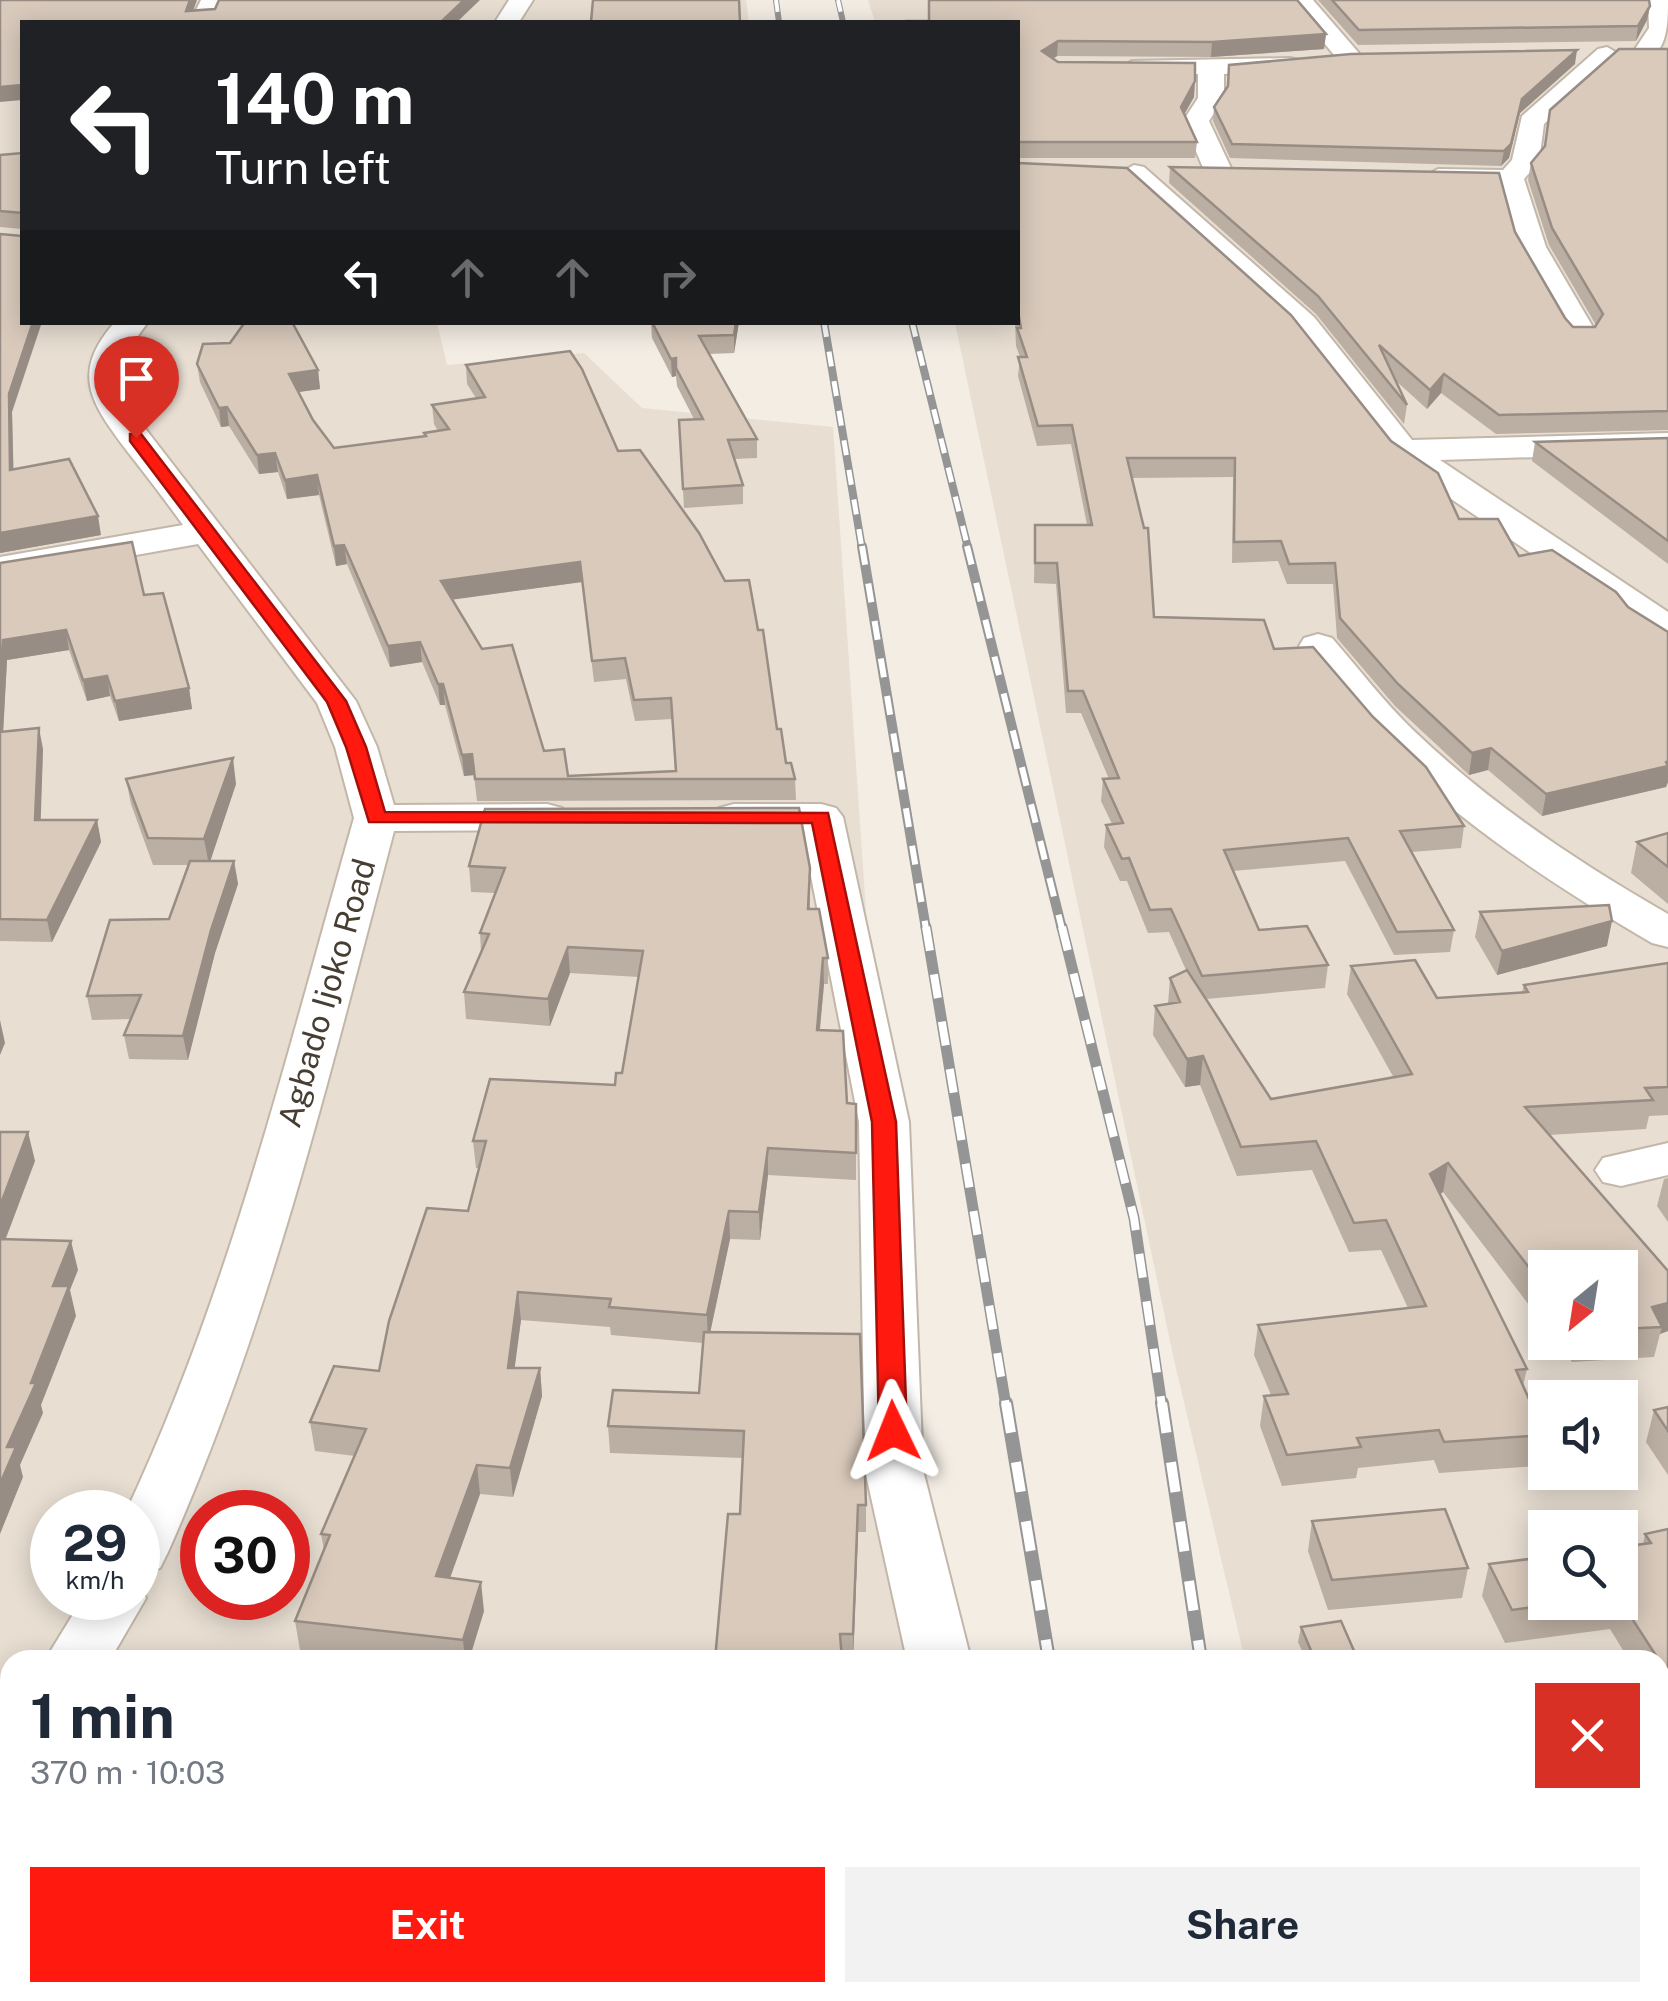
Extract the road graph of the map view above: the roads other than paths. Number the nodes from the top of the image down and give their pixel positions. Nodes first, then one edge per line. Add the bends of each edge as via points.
1 (1300, 0) edge
2 (1660, 0) edge
3 (1571, 54) edge
4 (1607, 54) junction
5 (1657, 54) edge
6 (1115, 68) edge
7 (1211, 68) junction
8 (1402, 176) edge
9 (1510, 178) junction
10 (130, 325) edge
11 (1581, 334) edge
12 (1668, 442) edge
13 (1403, 450) junction
14 (207, 532) junction
15 (0, 568) edge
16 (1668, 629) edge
17 (1318, 646) edge
18 (589, 817) edge
19 (686, 817) edge
20 (376, 818) junction
21 (1668, 933) edge
22 (160, 1507) edge
23 (102, 1620) edge
24 (83, 1650) edge
25 (936, 1650) edge

1 - 7 street via 1358,57
2 - 5 street via 1666,12
3 - 4 street
4 - 5 street
4 - 9 street via 1531,122 1525,162
6 - 7 street
7 - 13 street via 1211,98 1196,121 1227,170 1150,172 1304,324
8 - 9 street
9 - 11 street via 1531,247
10 - 14 street, Agbado Ijoko Road via 112,342 102,374 112,406
12 - 13 street
13 - 16 street
14 - 15 street
14 - 20 street, Agbado Ijoko Road via 336,701
17 - 21 street via 1397,737 1472,805 1602,896
18 - 20 street
19 - 25 street via 821,817 884,1122 894,1470
20 - 22 street, Agbado Ijoko Road via 229,1331
23 - 24 street

